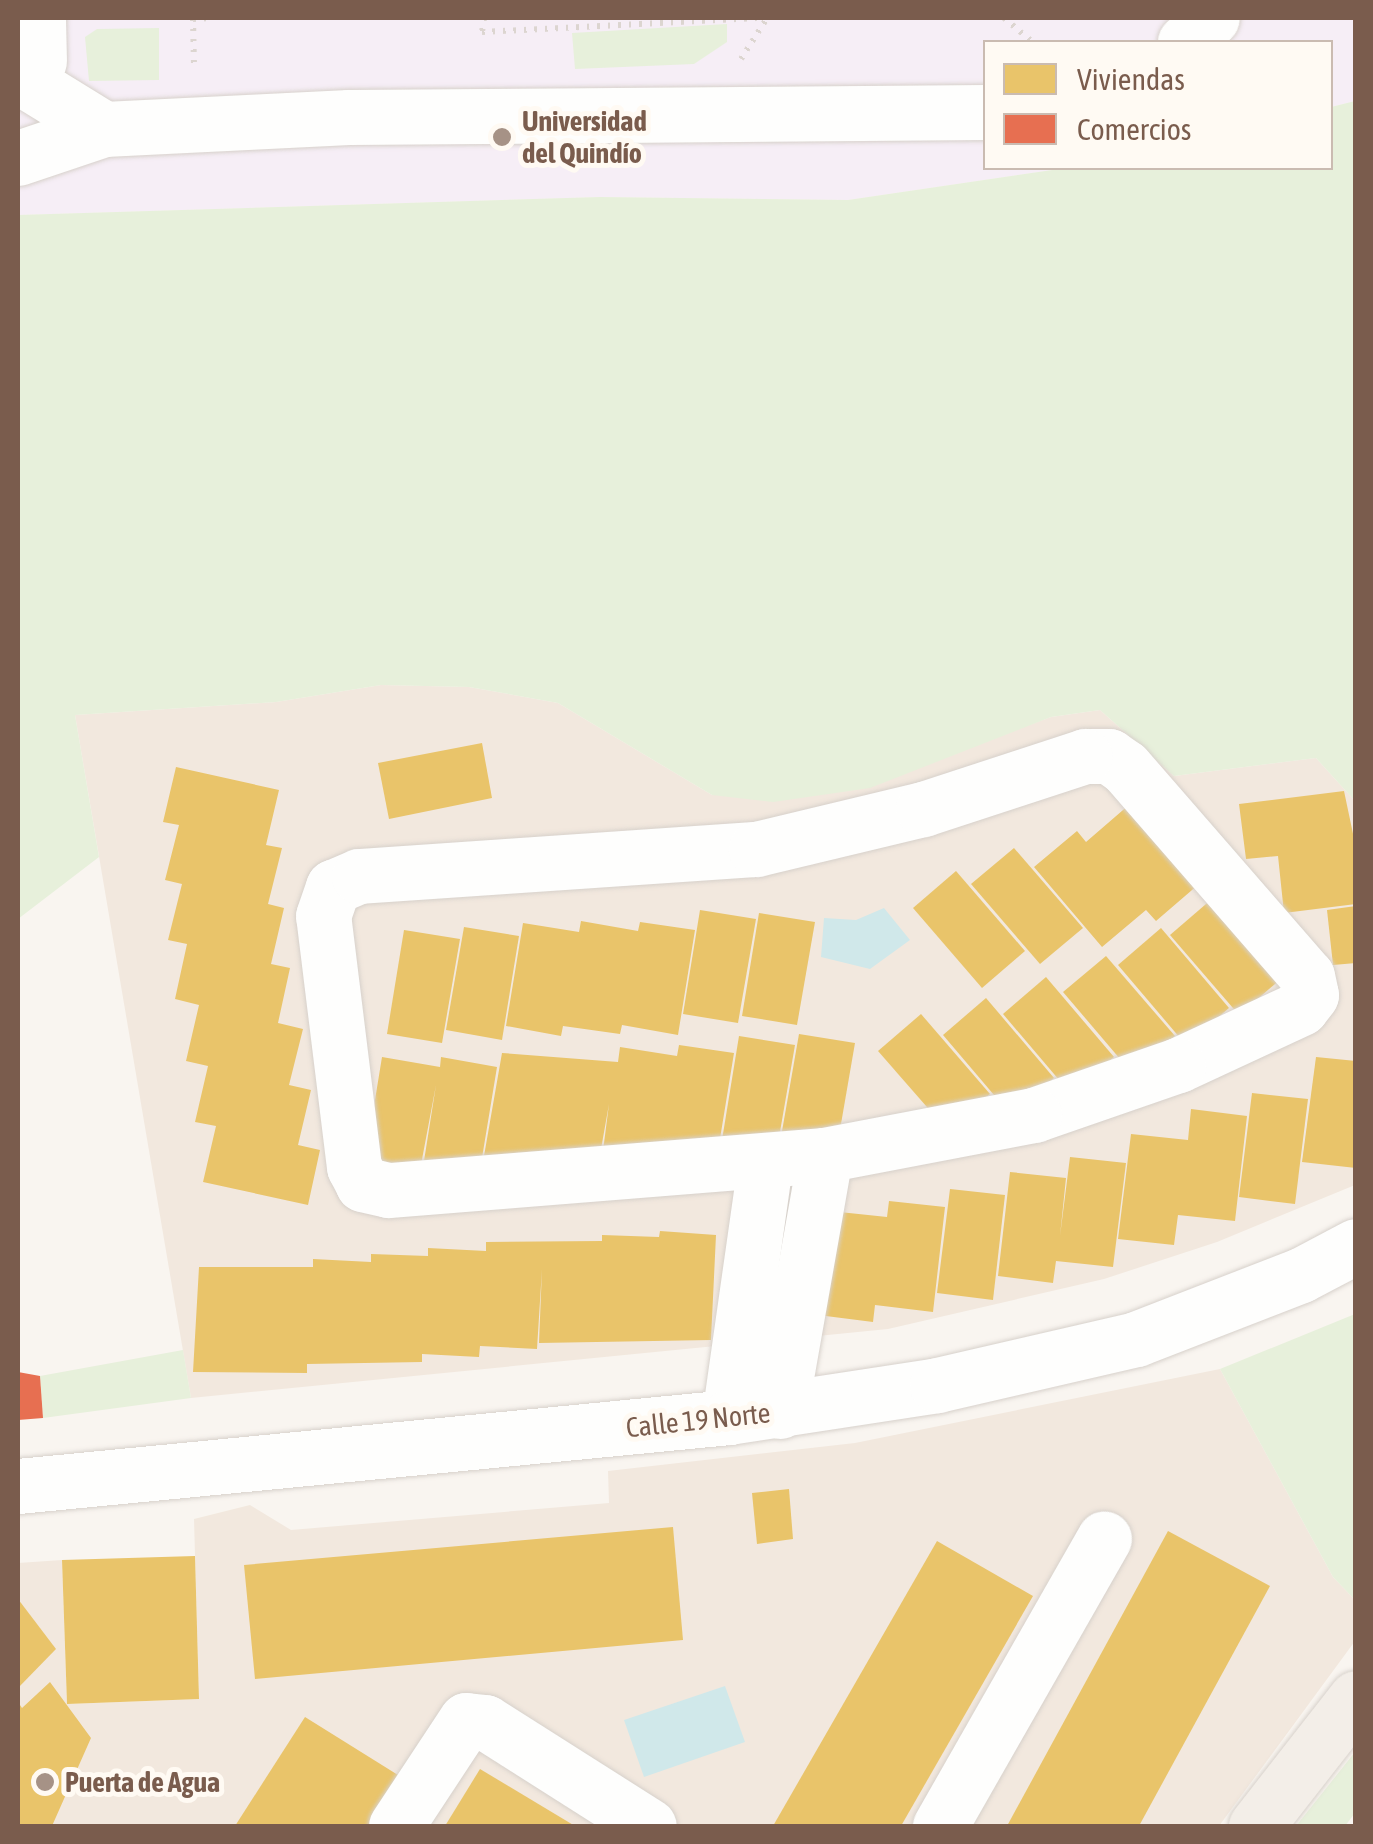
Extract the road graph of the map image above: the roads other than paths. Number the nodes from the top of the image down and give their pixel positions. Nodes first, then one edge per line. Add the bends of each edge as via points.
1 (1212, 18) edge
2 (1188, 40) edge
3 (31, 70) edge
4 (983, 112) edge
5 (104, 129) junction
6 (18, 158) edge
7 (825, 1155) junction
8 (765, 1164) junction
9 (1356, 1246) edge
10 (755, 1414) junction
11 (18, 1486) edge
12 (1104, 1539) dead end
13 (1356, 1698) edge
14 (396, 1826) edge
15 (649, 1826) edge
16 (940, 1826) edge
17 (1256, 1826) edge

1 - 2 street
3 - 5 street
4 - 5 street via 349,118
5 - 6 street
7 - 8 street
7 - 8 street via 1034,1115 1178,1065 1302,1008 1311,995 1307,976 1109,756 1085,756 923,809 756,850 359,876 333,887 323,916 354,1167 363,1184 388,1190
7 - 10 street
8 - 10 street
9 - 10 street, Calle 19 Norte via 1301,1276 1136,1339 936,1385
10 - 11 street, Calle 19 Norte
12 - 16 street
13 - 17 main road
14 - 15 street via 466,1720 485,1722

